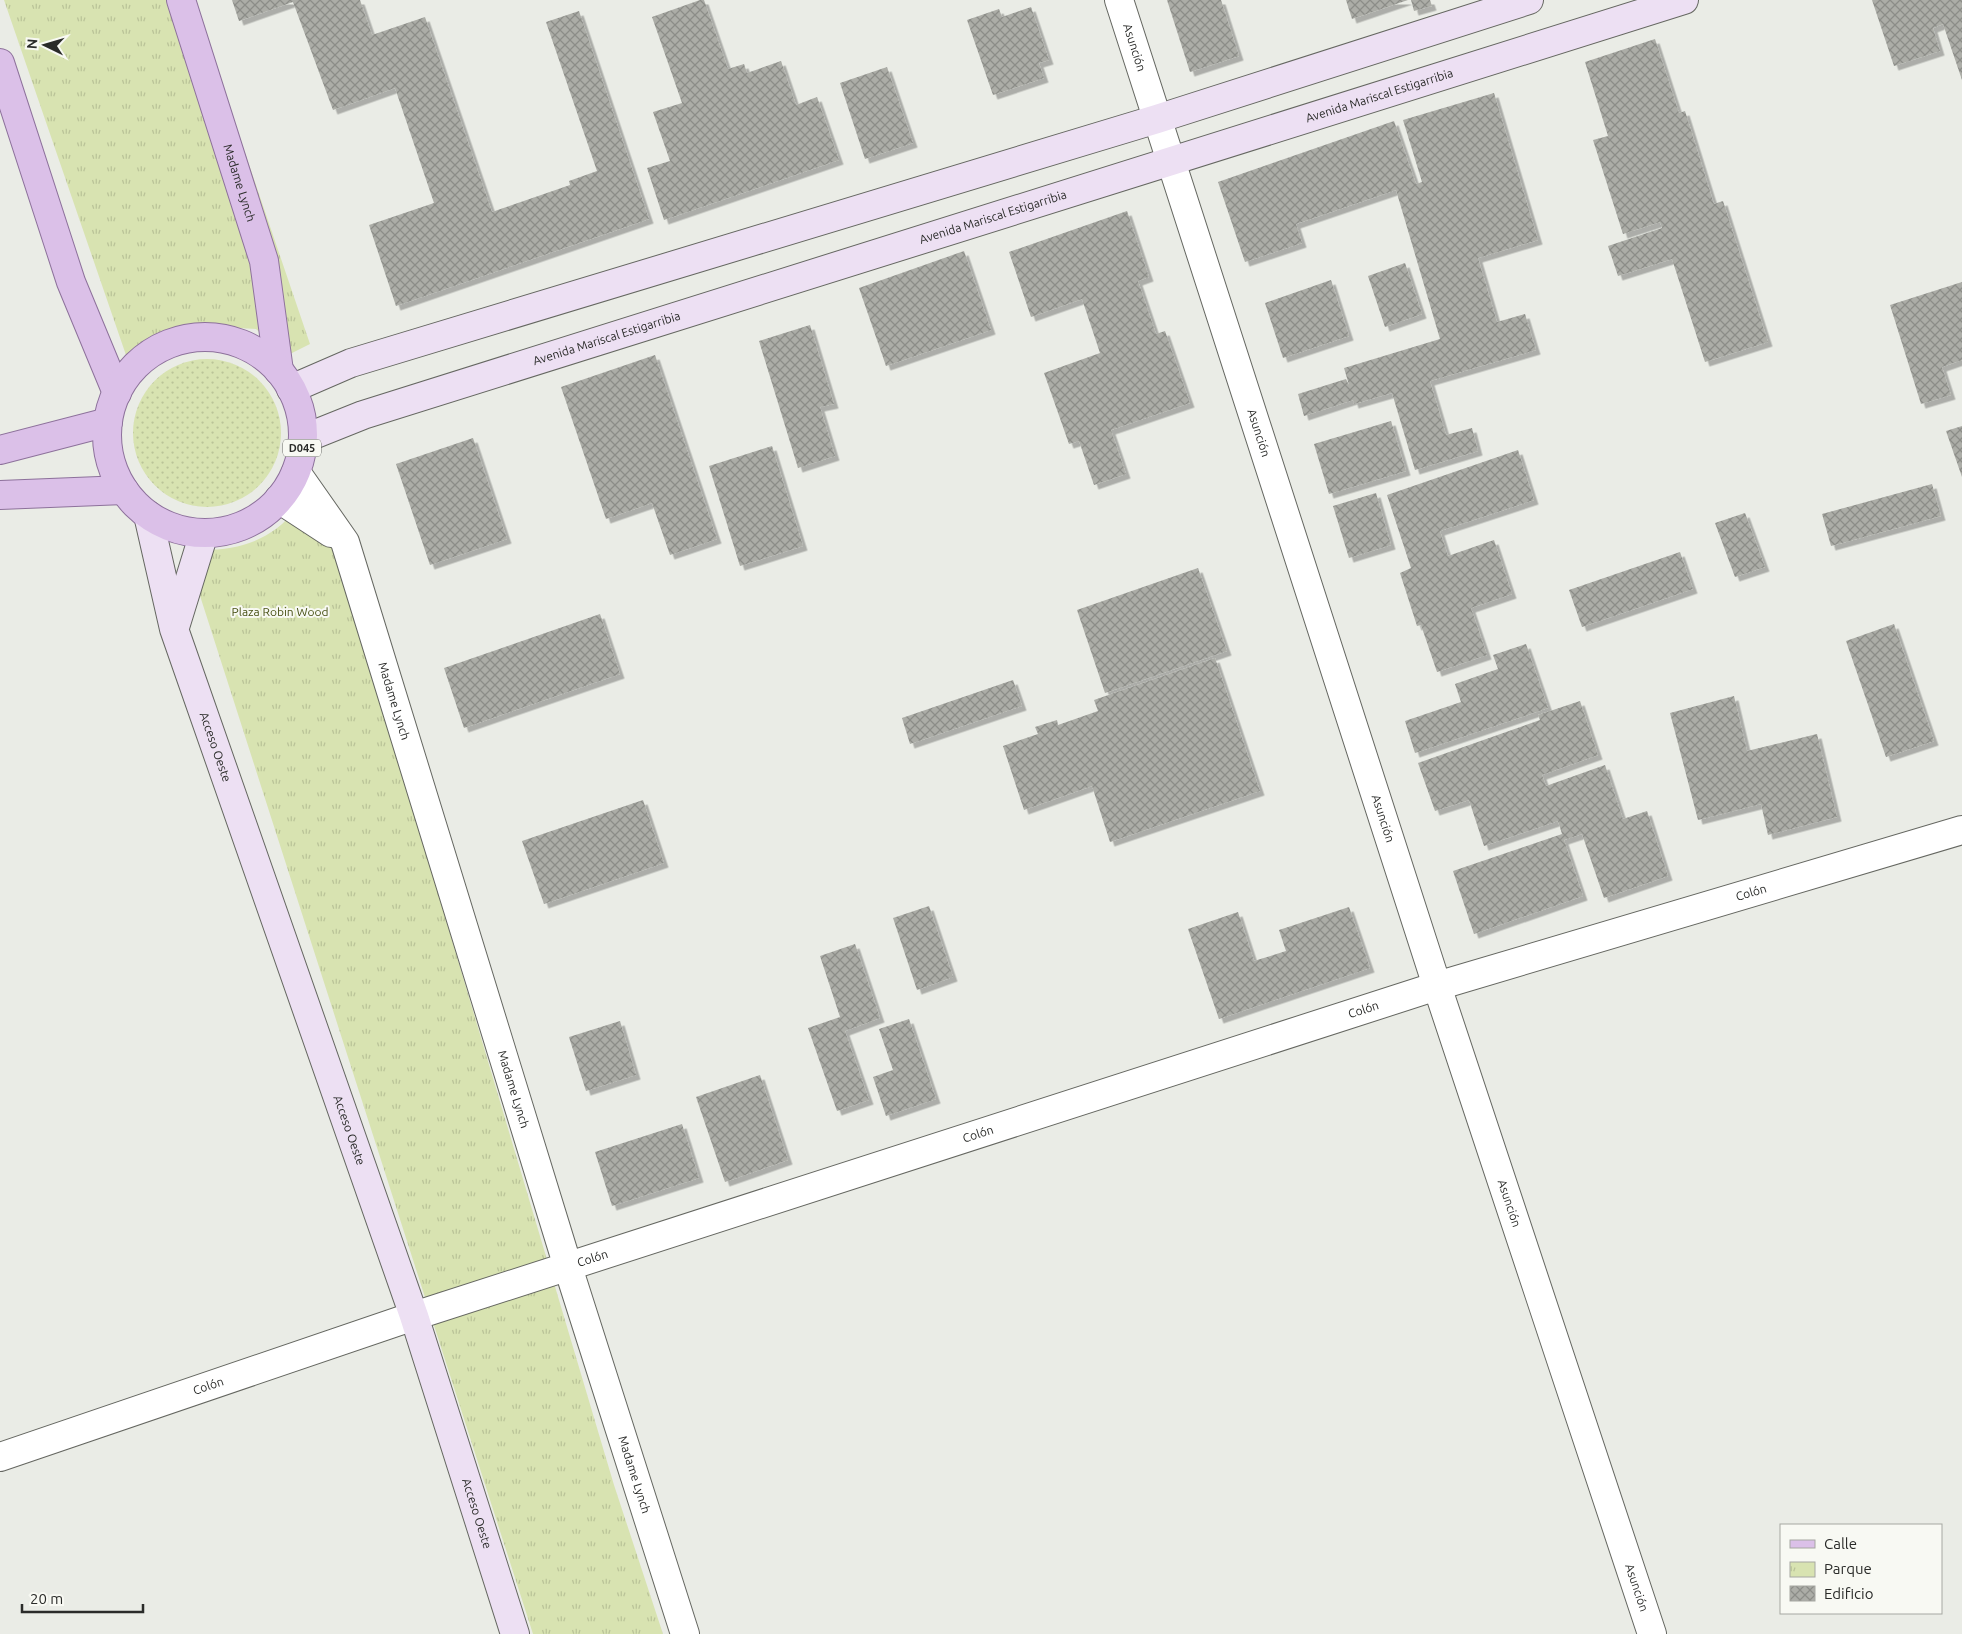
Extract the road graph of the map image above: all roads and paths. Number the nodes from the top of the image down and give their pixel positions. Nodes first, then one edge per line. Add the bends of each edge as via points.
1 (180, 0) edge
2 (1119, 0) edge
3 (1529, 0) edge
4 (1684, 0) edge
5 (0, 63) edge
6 (1157, 118) junction
7 (1171, 160) junction
8 (285, 380) junction
9 (117, 393) junction
10 (108, 422) junction
11 (303, 439) junction
12 (0, 450) edge
13 (296, 472) junction
14 (124, 490) junction
15 (0, 495) edge
16 (279, 499) junction
17 (148, 515) junction
18 (204, 533) junction
19 (345, 542) junction
20 (174, 629) junction
21 (1962, 830) edge
22 (1437, 986) junction
23 (568, 1267) junction
24 (414, 1316) junction
25 (0, 1458) edge
26 (515, 1634) edge
27 (685, 1634) edge
28 (1652, 1634) edge

1 - 8 main road, Madame Lynch via 264,261
2 - 6 street, Asunción
3 - 6 main road
4 - 7 main road, Avenida Mariscal Estigarribia
5 - 9 main road via 71,282
6 - 7 street, Asunción
6 - 8 main road
7 - 11 main road, Avenida Mariscal Estigarribia via 363,415
7 - 22 street, Asunción
8 - 9 main road, D045 via 268,360 242,344 209,337 192,338 160,348 142,360
8 - 11 main road, D045 via 300,414
9 - 10 main road, D045
10 - 12 main road
10 - 14 main road, D045 via 111,461
11 - 13 main road, D045
13 - 16 main road, D045
13 - 19 street, Madame Lynch
14 - 15 main road
14 - 17 main road, D045
16 - 18 main road, D045 via 246,524
16 - 19 street
17 - 18 main road, D045 via 166,525
17 - 20 main road, Acceso Oeste
18 - 20 main road
19 - 23 street, Madame Lynch
20 - 24 main road, Acceso Oeste
21 - 22 street, Colón
22 - 23 street, Colón
22 - 28 street, Asunción
23 - 24 street, Colón
23 - 27 street, Madame Lynch
24 - 25 street, Colón
24 - 26 main road, Acceso Oeste

